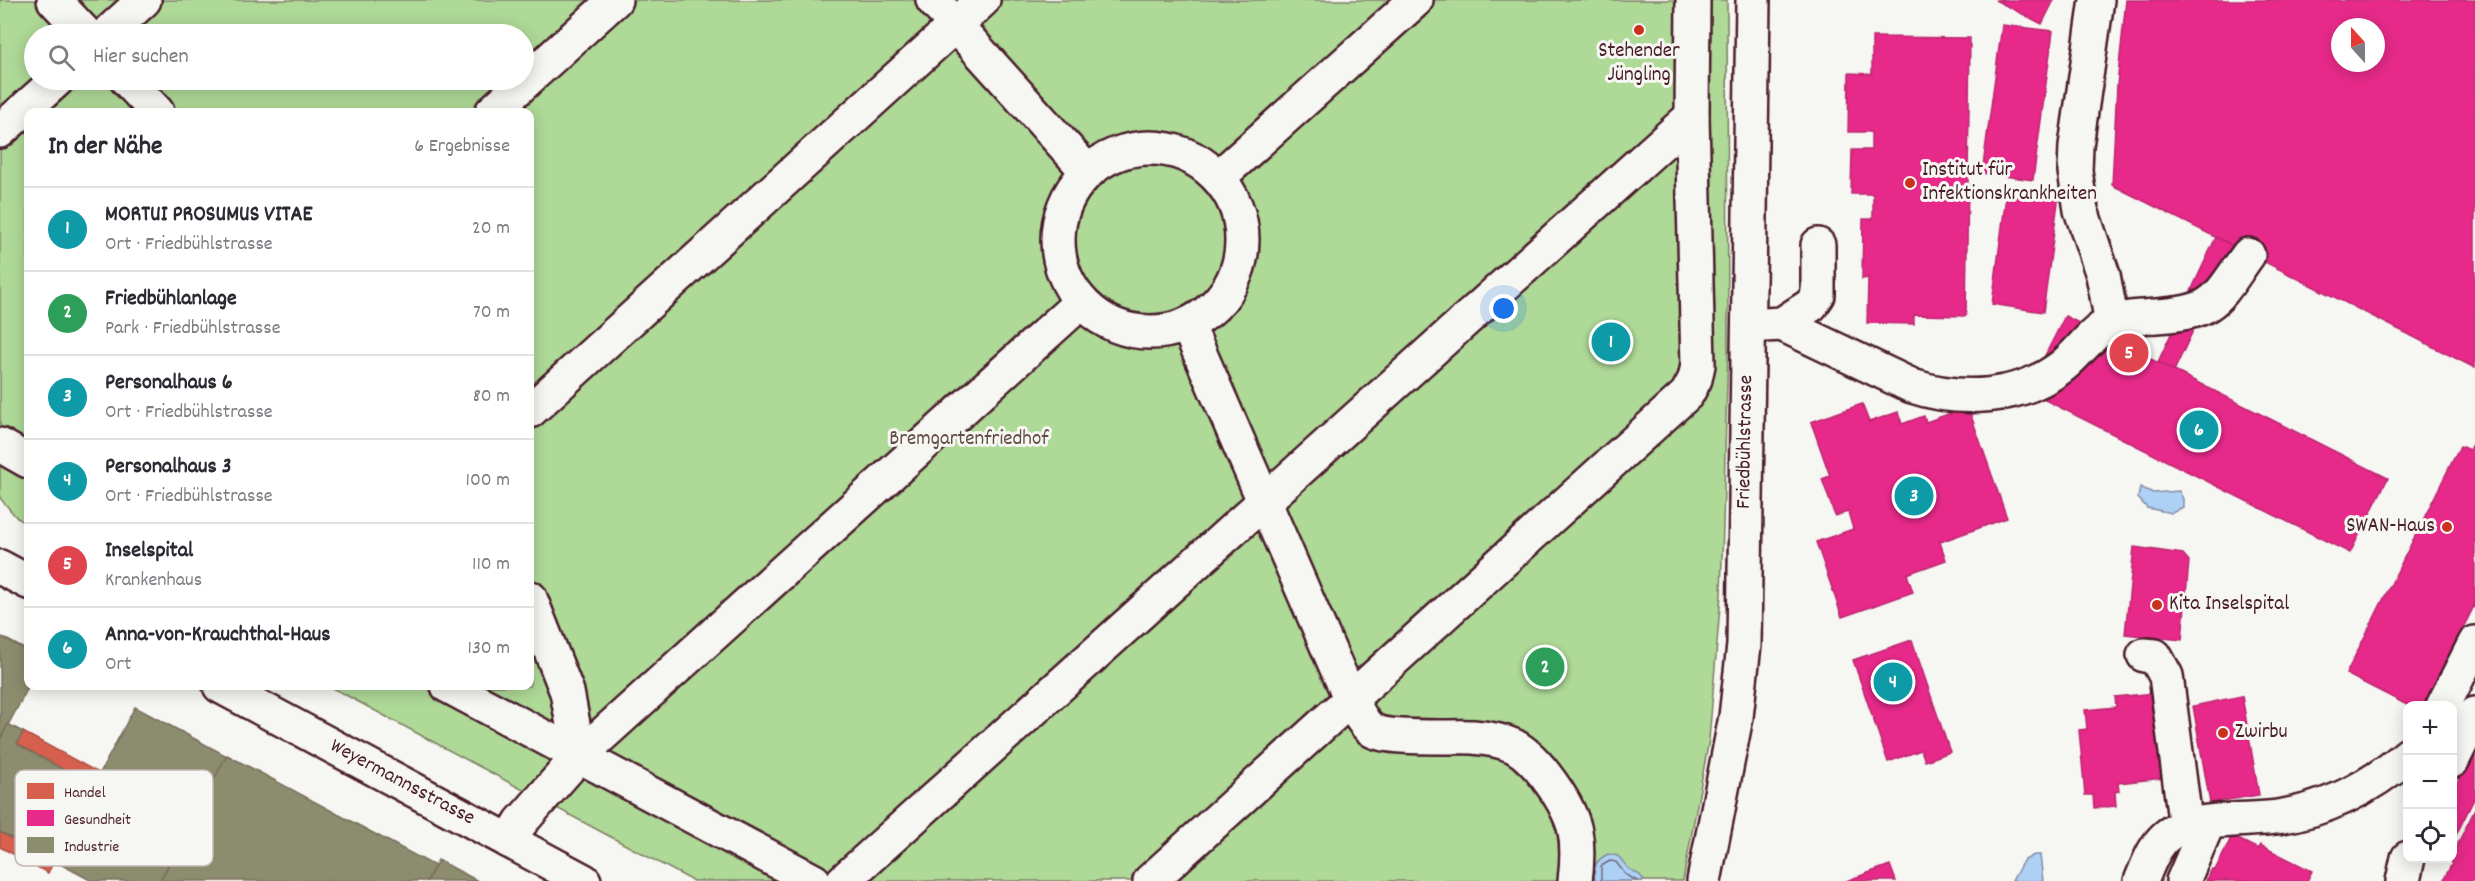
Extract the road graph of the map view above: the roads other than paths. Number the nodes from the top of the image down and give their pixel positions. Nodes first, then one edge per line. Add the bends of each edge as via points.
1 (54, 0) edge
2 (144, 0) edge
3 (615, 0) edge
4 (933, 0) edge
5 (983, 0) edge
6 (1416, 0) edge
7 (1694, 0) edge
8 (1753, 0) edge
9 (2097, 0) edge
10 (77, 24) edge
11 (118, 24) edge
12 (956, 25) junction
13 (534, 74) edge
14 (46, 90) edge
15 (136, 90) edge
16 (516, 90) edge
17 (26, 108) edge
18 (153, 108) edge
19 (496, 108) edge
20 (24, 110) edge
21 (1692, 116) junction
22 (0, 131) edge
23 (1087, 171) junction
24 (1219, 177) junction
25 (1818, 245) dead end
26 (2248, 255) dead end
27 (1080, 303) junction
28 (2112, 323) junction
29 (1782, 324) junction
30 (1747, 325) junction
31 (1188, 326) junction
32 (534, 407) edge
33 (0, 446) edge
34 (24, 459) edge
35 (1263, 501) junction
36 (0, 567) edge
37 (24, 580) edge
38 (534, 608) edge
39 (2475, 643) edge
40 (2144, 655) dead end
41 (227, 690) edge
42 (455, 690) edge
43 (1352, 698) junction
44 (2445, 701) edge
45 (2475, 714) edge
46 (2455, 755) edge
47 (579, 756) junction
48 (2403, 759) edge
49 (2197, 825) junction
50 (509, 841) junction
51 (2407, 863) edge
52 (584, 881) edge
53 (814, 881) edge
54 (843, 881) edge
55 (1150, 881) edge
56 (1575, 881) edge
57 (1704, 881) edge
58 (2141, 881) edge
59 (2183, 881) edge
60 (2403, 881) edge

1 - 10 street
2 - 11 street
3 - 13 street
4 - 12 street
5 - 12 street
6 - 24 street
7 - 21 street
8 - 30 street, Friedbühlstrasse
9 - 28 street via 2075,171 2081,210 2103,275
12 - 23 street
12 - 32 street
14 - 17 street
15 - 18 street
16 - 19 street
20 - 22 street
21 - 35 street
21 - 43 street via 1698,365 1687,394
23 - 24 street via 1116,154 1149,147 1188,155
23 - 27 street via 1061,214 1058,243 1062,269
24 - 31 street via 1235,205 1241,227 1241,252 1236,273 1224,295 1202,318
25 - 29 street via 1818,295 1811,305
26 - 28 street via 2217,297 2196,312
27 - 31 street via 1102,321 1124,329 1151,332
27 - 47 street
28 - 29 street via 2094,333 2061,368 2037,381 2019,389 1974,395 1932,392 1912,386
29 - 30 street
30 - 57 street, Friedbühlstrasse via 1744,645 1736,717
31 - 35 street
33 - 34 street
35 - 43 street
35 - 54 street
36 - 37 street
38 - 47 street via 567,692
39 - 44 street
40 - 49 street via 2155,656 2166,676
41 - 50 street, Weyermannsstrasse
42 - 47 street
43 - 55 street
43 - 56 street via 1372,730 1389,735 1477,738 1513,746 1535,765 1558,794 1575,829
45 - 46 street
47 - 50 street
47 - 53 street
48 - 49 street via 2367,786 2320,806 2277,817
49 - 58 street via 2171,833 2161,841
49 - 59 street
50 - 52 street, Weyermannsstrasse
51 - 60 street

